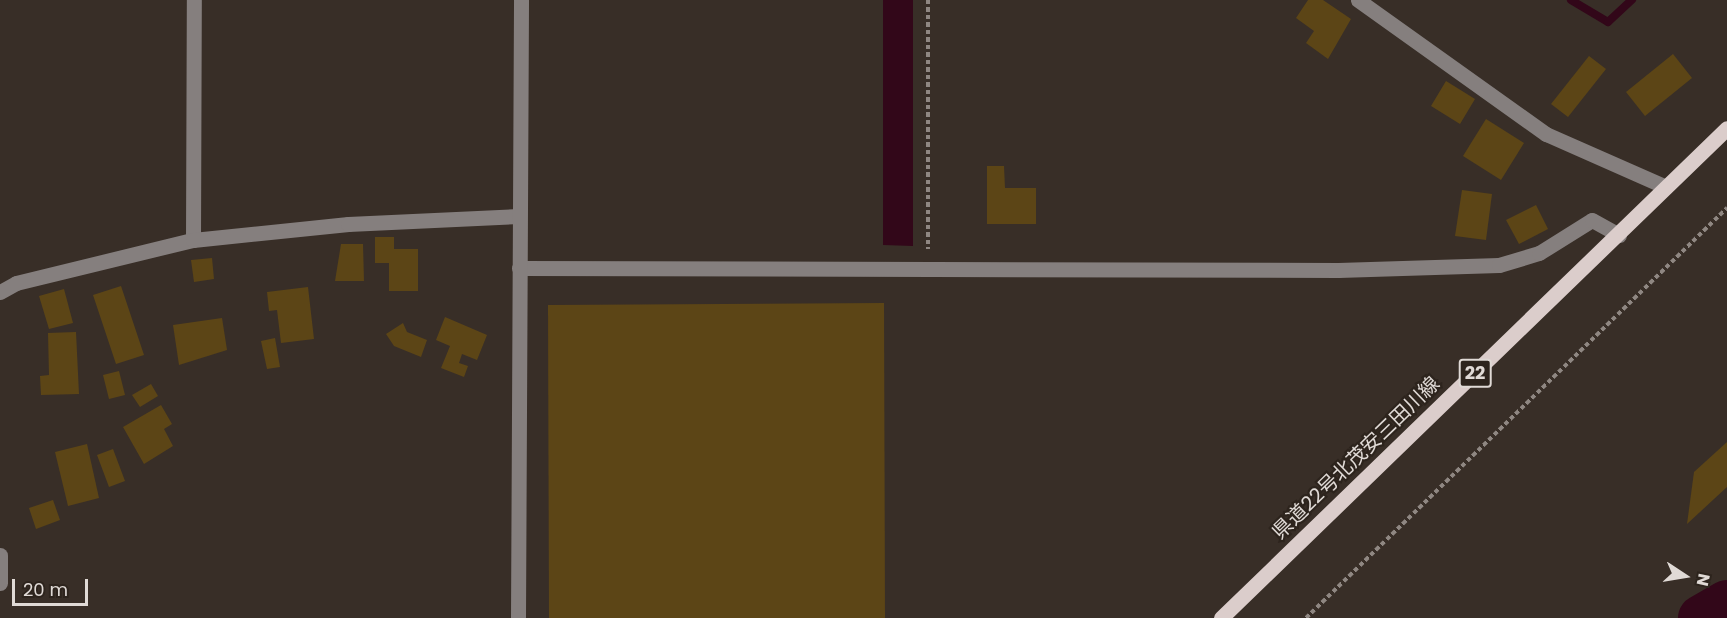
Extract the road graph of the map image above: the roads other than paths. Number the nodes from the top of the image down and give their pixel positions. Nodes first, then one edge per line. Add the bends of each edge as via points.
1 (194, 0) edge
2 (521, 0) edge
3 (1358, 0) edge
4 (1727, 128) edge
5 (1666, 187) junction
6 (519, 216) junction
7 (1619, 235) junction
8 (193, 240) junction
9 (519, 268) junction
10 (0, 292) edge
11 (0, 555) edge
12 (0, 583) edge
13 (518, 618) edge
14 (1221, 618) edge

1 - 8 street
2 - 6 street
3 - 5 street via 1546,134
4 - 5 main road, 県道22号北茂安三田川線 / 22
5 - 7 main road, 県道22号北茂安三田川線 / 22
6 - 8 street via 348,224
6 - 9 street
7 - 9 street via 1592,220 1539,254 1499,265
7 - 14 main road, 県道22号北茂安三田川線 / 22
8 - 10 street via 16,283
9 - 13 street
11 - 12 street

